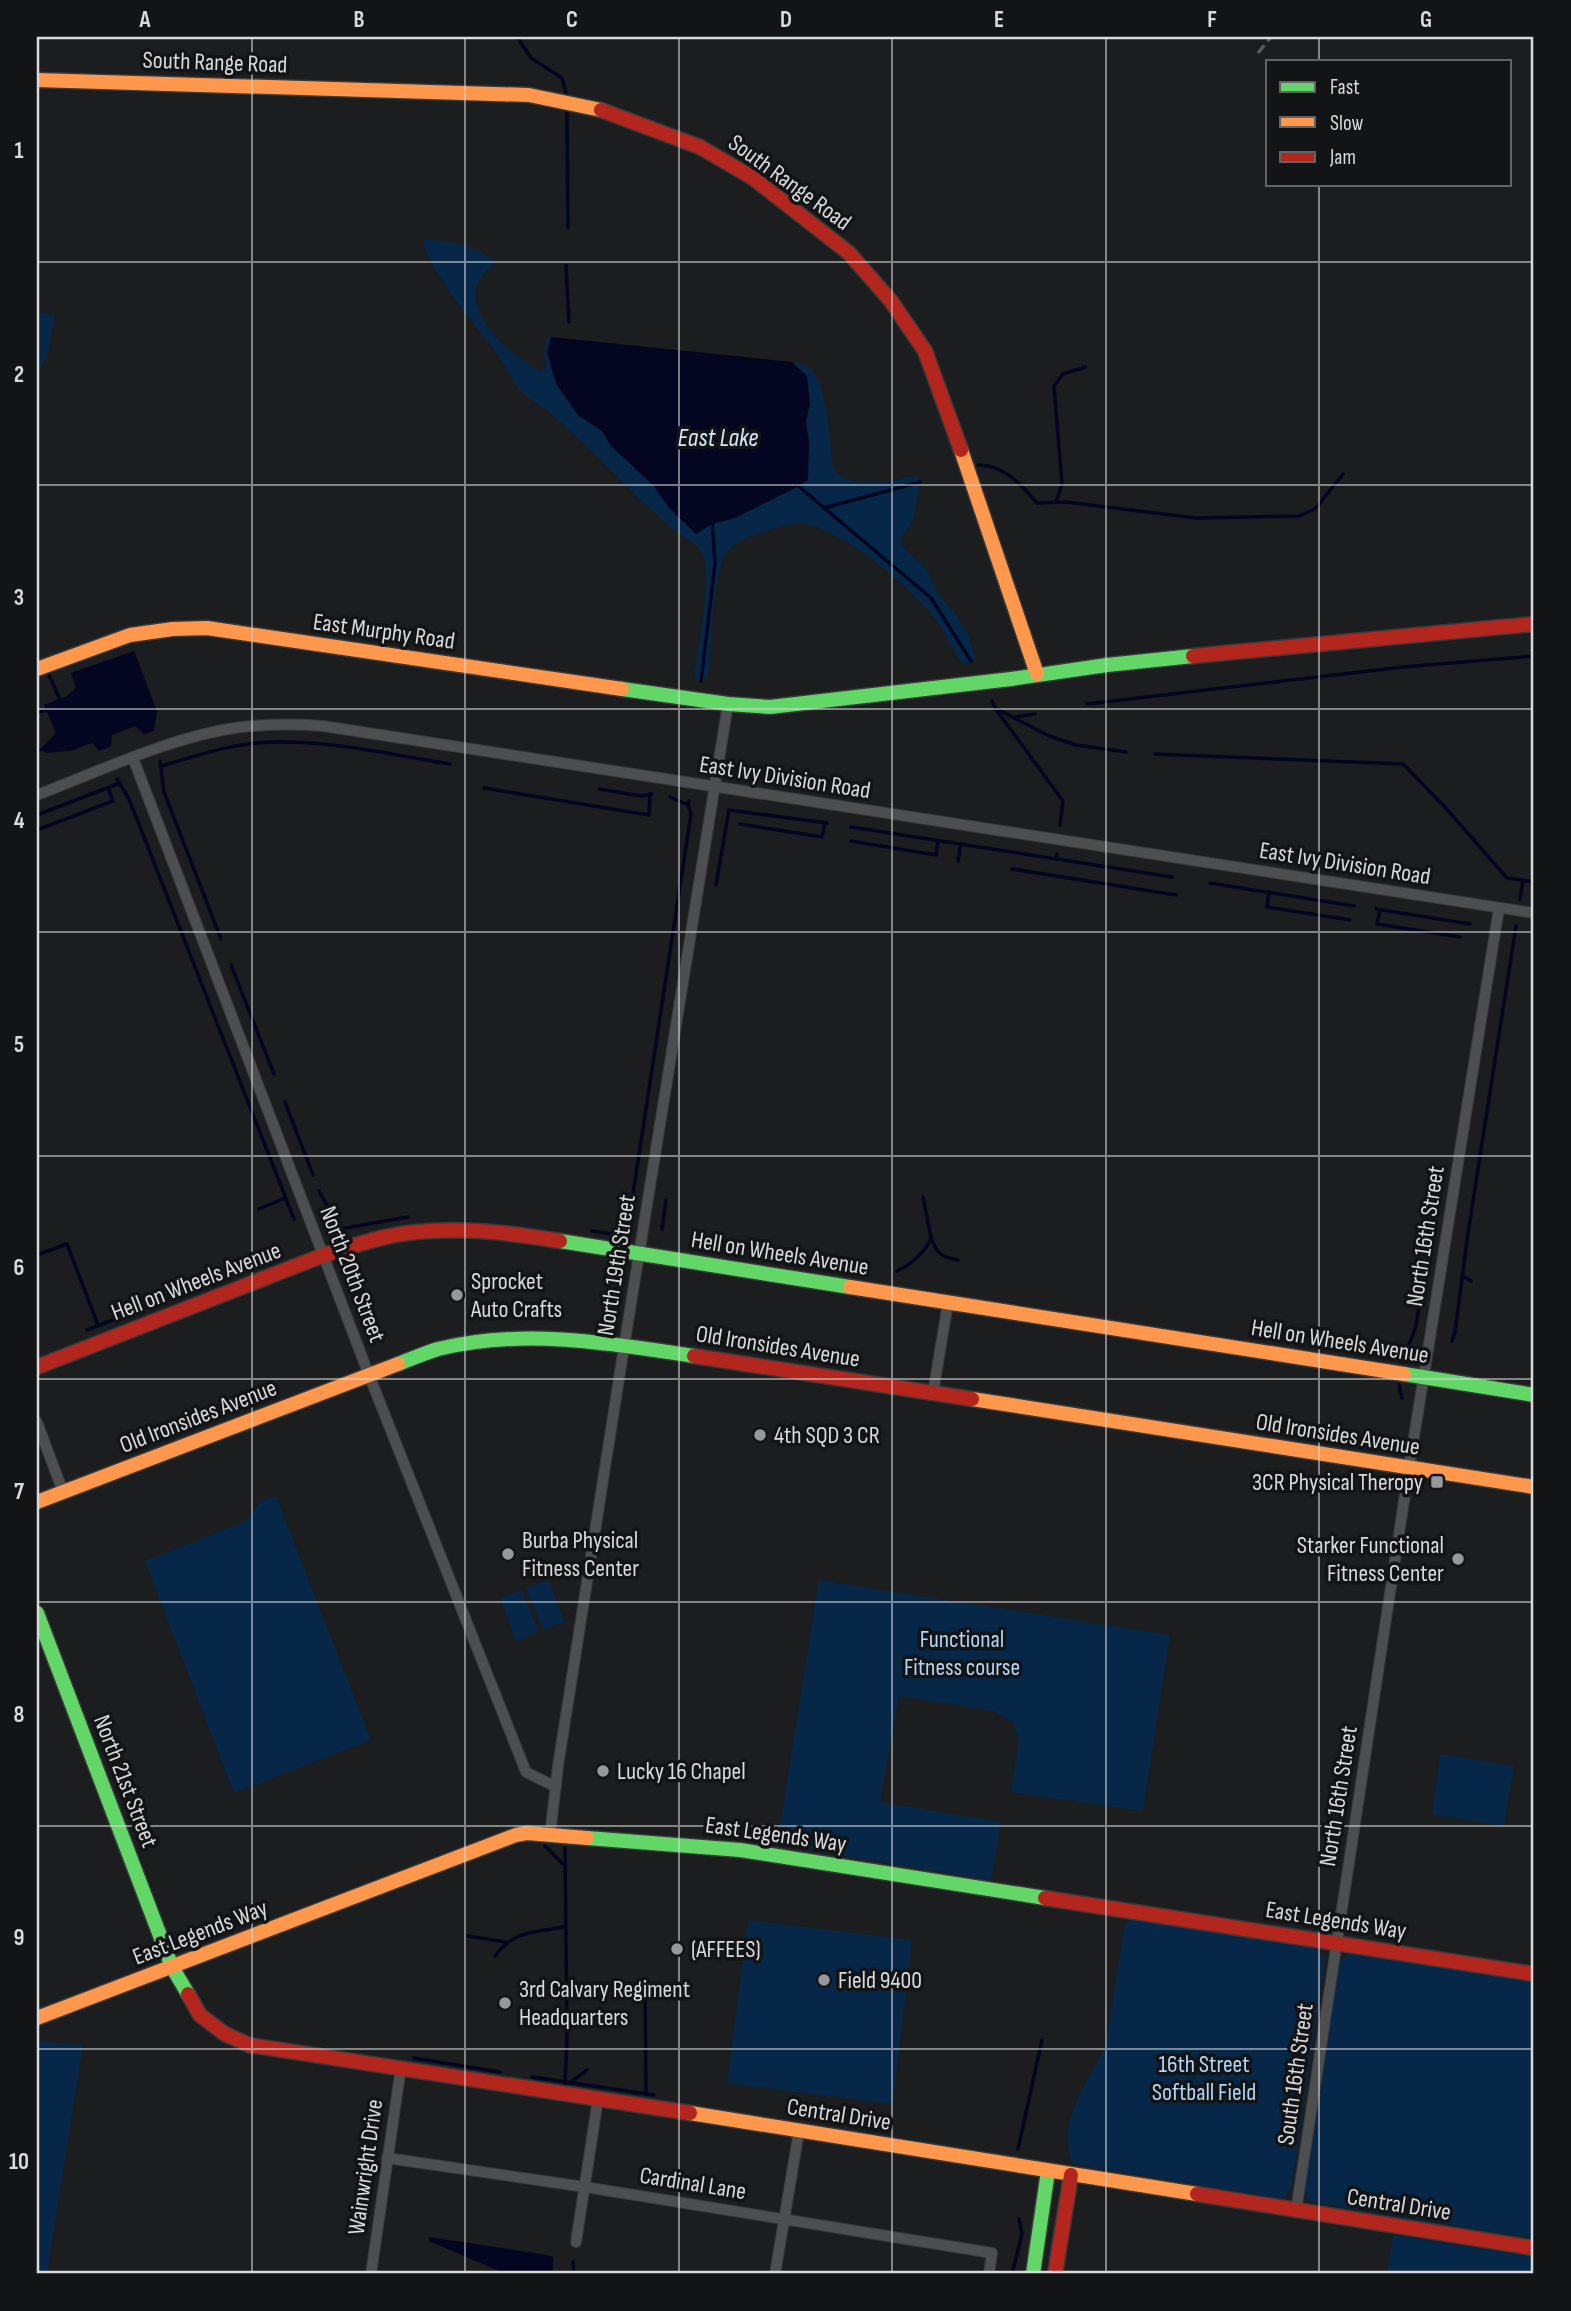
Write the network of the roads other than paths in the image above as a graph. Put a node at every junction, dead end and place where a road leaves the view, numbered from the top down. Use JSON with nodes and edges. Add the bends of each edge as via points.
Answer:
{"nodes":[{"id":1,"x":37,"y":80,"type":"edge"},
{"id":2,"x":1534,"y":624,"type":"edge"},
{"id":3,"x":37,"y":669,"type":"edge"},
{"id":4,"x":1037,"y":674,"type":"junction"},
{"id":5,"x":729,"y":704,"type":"junction"},
{"id":6,"x":133,"y":758,"type":"junction"},
{"id":7,"x":714,"y":787,"type":"junction"},
{"id":8,"x":37,"y":795,"type":"edge"},
{"id":9,"x":1499,"y":908,"type":"junction"},
{"id":10,"x":1534,"y":913,"type":"edge"},
{"id":11,"x":639,"y":1254,"type":"junction"},
{"id":12,"x":324,"y":1255,"type":"junction"},
{"id":13,"x":948,"y":1303,"type":"junction"},
{"id":14,"x":624,"y":1345,"type":"junction"},
{"id":15,"x":37,"y":1367,"type":"edge"},
{"id":16,"x":369,"y":1375,"type":"junction"},
{"id":17,"x":1423,"y":1377,"type":"junction"},
{"id":18,"x":933,"y":1393,"type":"junction"},
{"id":19,"x":1534,"y":1395,"type":"edge"},
{"id":20,"x":37,"y":1422,"type":"edge"},
{"id":21,"x":1409,"y":1468,"type":"junction"},
{"id":22,"x":1534,"y":1487,"type":"edge"},
{"id":23,"x":63,"y":1492,"type":"junction"},
{"id":24,"x":37,"y":1502,"type":"edge"},
{"id":25,"x":37,"y":1613,"type":"edge"},
{"id":26,"x":556,"y":1787,"type":"junction"},
{"id":27,"x":550,"y":1835,"type":"junction"},
{"id":28,"x":1335,"y":1944,"type":"junction"},
{"id":29,"x":172,"y":1967,"type":"junction"},
{"id":30,"x":1534,"y":1974,"type":"edge"},
{"id":31,"x":41,"y":2014,"type":"edge"},
{"id":32,"x":401,"y":2067,"type":"junction"},
{"id":33,"x":598,"y":2099,"type":"junction"},
{"id":34,"x":799,"y":2131,"type":"junction"},
{"id":35,"x":387,"y":2158,"type":"junction"},
{"id":36,"x":1048,"y":2171,"type":"junction"},
{"id":37,"x":1071,"y":2175,"type":"junction"},
{"id":38,"x":585,"y":2187,"type":"junction"},
{"id":39,"x":1296,"y":2211,"type":"junction"},
{"id":40,"x":783,"y":2219,"type":"junction"},
{"id":41,"x":576,"y":2242,"type":"dead end"},
{"id":42,"x":1534,"y":2248,"type":"edge"},
{"id":43,"x":371,"y":2274,"type":"edge"},
{"id":44,"x":775,"y":2274,"type":"edge"},
{"id":45,"x":989,"y":2274,"type":"edge"},
{"id":46,"x":1033,"y":2274,"type":"edge"},
{"id":47,"x":1055,"y":2274,"type":"edge"}],
"edges":[{"from":1,"to":4,"type":"street","name":"South Range Road","via":[[529,95],[606,111],[700,147],[753,178],[849,253],[891,301],[925,351]]},
{"from":2,"to":4,"type":"street","name":"East Murphy Road"},
{"from":3,"to":5,"type":"street","name":"East Murphy Road","via":[[130,635],[207,628]]},
{"from":4,"to":5,"type":"street","name":"East Murphy Road","via":[[770,706]]},
{"from":5,"to":7,"type":"street","name":"North 19th Street"},
{"from":6,"to":7,"type":"street","name":"East Ivy Division Road","via":[[210,733],[297,724]]},
{"from":6,"to":8,"type":"street","name":"East Ivy Division Road"},
{"from":6,"to":12,"type":"street","name":"North 20th Street"},
{"from":7,"to":9,"type":"street","name":"East Ivy Division Road"},
{"from":7,"to":11,"type":"street","name":"North 19th Street"},
{"from":9,"to":10,"type":"street","name":"East Ivy Division Road"},
{"from":9,"to":17,"type":"street","name":"North 16th Street"},
{"from":11,"to":12,"type":"street","name":"Hell on Wheels Avenue","via":[[507,1233],[441,1230],[388,1236]]},
{"from":11,"to":13,"type":"street","name":"Hell on Wheels Avenue"},
{"from":11,"to":14,"type":"street","name":"North 19th Street"},
{"from":12,"to":15,"type":"street","name":"Hell on Wheels Avenue"},
{"from":12,"to":16,"type":"street","name":"North 20th Street"},
{"from":13,"to":17,"type":"street","name":"Hell on Wheels Avenue"},
{"from":13,"to":18,"type":"street"},
{"from":14,"to":16,"type":"street","name":"Old Ironsides Avenue","via":[[545,1337],[486,1339],[435,1350]]},
{"from":14,"to":18,"type":"street","name":"Old Ironsides Avenue"},
{"from":14,"to":26,"type":"street","name":"North 19th Street"},
{"from":16,"to":23,"type":"street","name":"Old Ironsides Avenue"},
{"from":16,"to":26,"type":"street","name":"North 20th Street","via":[[526,1772]]},
{"from":17,"to":19,"type":"street","name":"Hell on Wheels Avenue"},
{"from":17,"to":21,"type":"street","name":"North 16th Street"},
{"from":18,"to":21,"type":"street","name":"Old Ironsides Avenue"},
{"from":20,"to":23,"type":"street"},
{"from":21,"to":22,"type":"street","name":"Old Ironsides Avenue"},
{"from":21,"to":28,"type":"street","name":"North 16th Street"},
{"from":23,"to":24,"type":"street","name":"Old Ironsides Avenue"},
{"from":25,"to":29,"type":"street","name":"North 21st Street"},
{"from":26,"to":27,"type":"street","name":"North 19th Street"},
{"from":27,"to":28,"type":"street","name":"East Legends Way","via":[[740,1850]]},
{"from":27,"to":29,"type":"street","name":"East Legends Way","via":[[516,1835]]},
{"from":28,"to":30,"type":"street","name":"East Legends Way"},
{"from":28,"to":39,"type":"street","name":"South 16th Street"},
{"from":29,"to":31,"type":"street","name":"East Legends Way"},
{"from":29,"to":32,"type":"street","name":"Central Drive","via":[[200,2015],[249,2045]]},
{"from":32,"to":33,"type":"street","name":"Central Drive"},
{"from":32,"to":35,"type":"street","name":"Wainwright Drive"},
{"from":33,"to":34,"type":"street","name":"Central Drive"},
{"from":33,"to":38,"type":"street"},
{"from":34,"to":36,"type":"street","name":"Central Drive"},
{"from":34,"to":40,"type":"street"},
{"from":35,"to":38,"type":"street","name":"Cardinal Lane"},
{"from":35,"to":43,"type":"street","name":"Wainwright Drive"},
{"from":36,"to":37,"type":"street","name":"Central Drive"},
{"from":36,"to":46,"type":"street"},
{"from":37,"to":39,"type":"street","name":"Central Drive"},
{"from":37,"to":47,"type":"street"},
{"from":38,"to":40,"type":"street","name":"Cardinal Lane"},
{"from":38,"to":41,"type":"street"},
{"from":39,"to":42,"type":"street","name":"Central Drive"},
{"from":40,"to":44,"type":"street"},
{"from":40,"to":45,"type":"street","name":"Cardinal Lane","via":[[992,2253]]}]}
